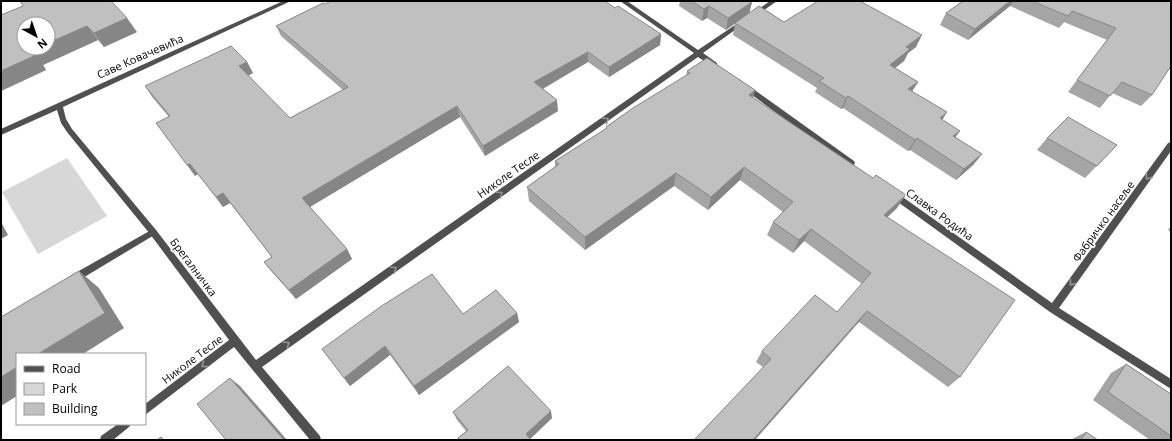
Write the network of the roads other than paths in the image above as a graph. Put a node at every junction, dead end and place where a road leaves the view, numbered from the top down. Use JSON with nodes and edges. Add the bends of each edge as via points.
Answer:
{"nodes":[{"id":1,"x":288,"y":1,"type":"edge"},
{"id":2,"x":623,"y":1,"type":"edge"},
{"id":3,"x":774,"y":1,"type":"edge"},
{"id":4,"x":699,"y":54,"type":"junction"},
{"id":5,"x":719,"y":68,"type":"edge"},
{"id":6,"x":738,"y":82,"type":"edge"},
{"id":7,"x":59,"y":105,"type":"junction"},
{"id":8,"x":1,"y":132,"type":"edge"},
{"id":9,"x":1171,"y":146,"type":"edge"},
{"id":10,"x":860,"y":170,"type":"edge"},
{"id":11,"x":886,"y":188,"type":"edge"},
{"id":12,"x":153,"y":232,"type":"junction"},
{"id":13,"x":63,"y":284,"type":"edge"},
{"id":14,"x":1053,"y":309,"type":"junction"},
{"id":15,"x":235,"y":341,"type":"junction"},
{"id":16,"x":255,"y":366,"type":"junction"},
{"id":17,"x":1171,"y":384,"type":"edge"},
{"id":18,"x":146,"y":409,"type":"edge"},
{"id":19,"x":125,"y":425,"type":"edge"},
{"id":20,"x":106,"y":440,"type":"edge"},
{"id":21,"x":316,"y":440,"type":"edge"}],
"edges":[{"from":1,"to":7,"type":"street","name":"Саве Ковачевића"},
{"from":2,"to":4,"type":"street"},
{"from":3,"to":4,"type":"street","name":"Николе Тесле"},
{"from":4,"to":5,"type":"street"},
{"from":16,"to":4,"type":"street","name":"Николе Тесле","one_way":true},
{"from":6,"to":10,"type":"street"},
{"from":7,"to":8,"type":"street","name":"Саве Ковачевића"},
{"from":7,"to":12,"type":"street","name":"Брегалничка","via":[[69,131]]},
{"from":9,"to":14,"type":"street","name":"Фабричко насеље","one_way":true},
{"from":11,"to":14,"type":"street","name":"Славка Родића"},
{"from":12,"to":13,"type":"street"},
{"from":12,"to":15,"type":"street","name":"Брегалничка"},
{"from":14,"to":17,"type":"street","name":"Славка Родића"},
{"from":15,"to":16,"type":"street","name":"Брегалничка"},
{"from":15,"to":18,"type":"street","name":"Николе Тесле","one_way":true},
{"from":16,"to":21,"type":"street","name":"Брегалничка"},
{"from":19,"to":20,"type":"street"}]}
